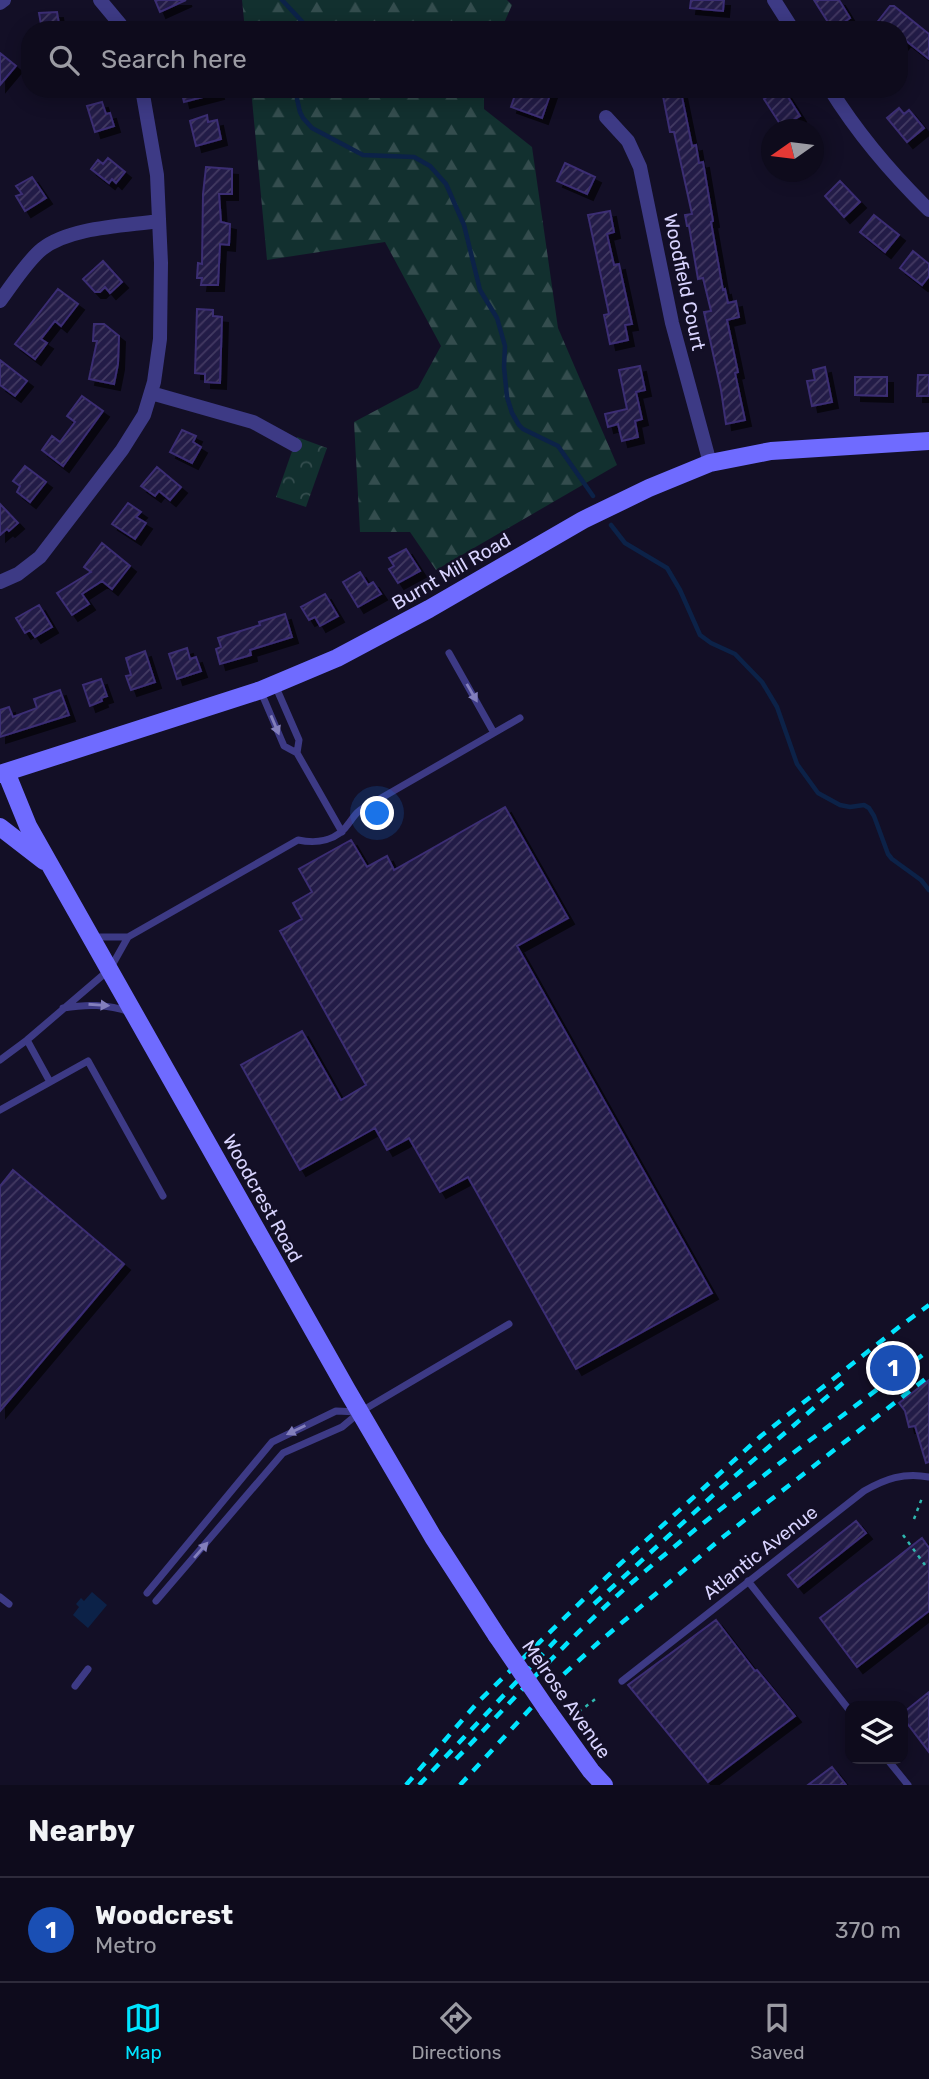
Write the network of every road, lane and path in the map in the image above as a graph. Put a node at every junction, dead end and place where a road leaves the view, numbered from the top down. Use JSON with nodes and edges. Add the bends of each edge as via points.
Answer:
{"nodes":[{"id":1,"x":100,"y":0,"type":"edge"},
{"id":2,"x":774,"y":0,"type":"edge"},
{"id":3,"x":118,"y":21,"type":"edge"},
{"id":4,"x":787,"y":21,"type":"edge"},
{"id":5,"x":144,"y":98,"type":"edge"},
{"id":6,"x":836,"y":98,"type":"edge"},
{"id":7,"x":606,"y":117,"type":"dead end"},
{"id":8,"x":929,"y":209,"type":"edge"},
{"id":9,"x":159,"y":221,"type":"junction"},
{"id":10,"x":0,"y":301,"type":"edge"},
{"id":11,"x":151,"y":393,"type":"junction"},
{"id":12,"x":929,"y":440,"type":"edge"},
{"id":13,"x":295,"y":445,"type":"dead end"},
{"id":14,"x":710,"y":463,"type":"junction"},
{"id":15,"x":0,"y":582,"type":"edge"},
{"id":16,"x":449,"y":653,"type":"dead end"},
{"id":17,"x":268,"y":688,"type":"junction"},
{"id":18,"x":520,"y":718,"type":"dead end"},
{"id":19,"x":494,"y":733,"type":"junction"},
{"id":20,"x":297,"y":753,"type":"junction"},
{"id":21,"x":3,"y":773,"type":"edge"},
{"id":22,"x":376,"y":801,"type":"dead end"},
{"id":23,"x":365,"y":807,"type":"dead end"},
{"id":24,"x":0,"y":827,"type":"edge"},
{"id":25,"x":342,"y":832,"type":"junction"},
{"id":26,"x":53,"y":869,"type":"junction"},
{"id":27,"x":92,"y":937,"type":"junction"},
{"id":28,"x":128,"y":937,"type":"junction"},
{"id":29,"x":110,"y":969,"type":"junction"},
{"id":30,"x":62,"y":1008,"type":"junction"},
{"id":31,"x":135,"y":1013,"type":"junction"},
{"id":32,"x":27,"y":1040,"type":"junction"},
{"id":33,"x":0,"y":1060,"type":"edge"},
{"id":34,"x":50,"y":1082,"type":"junction"},
{"id":35,"x":0,"y":1110,"type":"edge"},
{"id":36,"x":163,"y":1196,"type":"dead end"},
{"id":37,"x":509,"y":1324,"type":"dead end"},
{"id":38,"x":360,"y":1412,"type":"junction"},
{"id":39,"x":929,"y":1477,"type":"edge"},
{"id":40,"x":922,"y":1498,"type":"dead end"},
{"id":41,"x":914,"y":1519,"type":"dead end"},
{"id":42,"x":903,"y":1535,"type":"dead end"},
{"id":43,"x":925,"y":1566,"type":"dead end"},
{"id":44,"x":748,"y":1581,"type":"junction"},
{"id":45,"x":147,"y":1593,"type":"dead end"},
{"id":46,"x":0,"y":1597,"type":"edge"},
{"id":47,"x":156,"y":1601,"type":"dead end"},
{"id":48,"x":9,"y":1604,"type":"dead end"},
{"id":49,"x":498,"y":1636,"type":"joint"},
{"id":50,"x":88,"y":1669,"type":"dead end"},
{"id":51,"x":622,"y":1681,"type":"dead end"},
{"id":52,"x":75,"y":1686,"type":"dead end"},
{"id":53,"x":598,"y":1697,"type":"dead end"},
{"id":54,"x":845,"y":1706,"type":"edge"},
{"id":55,"x":569,"y":1719,"type":"dead end"},
{"id":56,"x":891,"y":1764,"type":"edge"},
{"id":57,"x":604,"y":1785,"type":"edge"},
{"id":58,"x":908,"y":1785,"type":"edge"}],
"edges":[{"from":1,"to":3,"type":"street"},
{"from":2,"to":4,"type":"street"},
{"from":5,"to":9,"type":"street","via":[[157,175]]},
{"from":6,"to":8,"type":"street","via":[[853,126]]},
{"from":7,"to":14,"type":"street","name":"Woodfield Court","via":[[628,141],[640,167],[672,323]]},
{"from":9,"to":10,"type":"street","via":[[59,240],[41,250]]},
{"from":9,"to":11,"type":"street","via":[[160,339]]},
{"from":11,"to":13,"type":"street","via":[[253,422]]},
{"from":11,"to":15,"type":"street","via":[[144,415],[122,450],[40,557]]},
{"from":12,"to":14,"type":"street","name":"Burnt Mill Road","via":[[771,451]]},
{"from":14,"to":17,"type":"street","name":"Burnt Mill Road","via":[[583,520],[337,658]]},
{"from":16,"to":19,"type":"lane","one_way":true},
{"from":17,"to":20,"type":"lane","via":[[299,740]]},
{"from":17,"to":20,"type":"lane","one_way":true,"via":[[285,746]]},
{"from":17,"to":21,"type":"street","name":"Burnt Mill Road"},
{"from":18,"to":19,"type":"lane"},
{"from":19,"to":22,"type":"lane"},
{"from":20,"to":25,"type":"lane"},
{"from":21,"to":26,"type":"street","name":"Woodcrest Road"},
{"from":23,"to":25,"type":"lane","via":[[355,812]]},
{"from":24,"to":26,"type":"street"},
{"from":25,"to":28,"type":"lane","via":[[326,841],[298,841]]},
{"from":26,"to":27,"type":"street","name":"Woodcrest Road"},
{"from":27,"to":28,"type":"lane"},
{"from":27,"to":29,"type":"street","name":"Woodcrest Road"},
{"from":28,"to":29,"type":"lane"},
{"from":29,"to":30,"type":"lane"},
{"from":29,"to":31,"type":"street","name":"Woodcrest Road"},
{"from":30,"to":31,"type":"lane","one_way":true,"via":[[87,1004]]},
{"from":30,"to":32,"type":"lane"},
{"from":31,"to":38,"type":"street","name":"Woodcrest Road"},
{"from":32,"to":33,"type":"lane"},
{"from":32,"to":34,"type":"lane"},
{"from":34,"to":35,"type":"lane"},
{"from":34,"to":36,"type":"lane","via":[[88,1061]]},
{"from":37,"to":38,"type":"lane"},
{"from":38,"to":45,"type":"lane","one_way":true,"via":[[336,1411],[272,1442]]},
{"from":47,"to":38,"type":"lane","one_way":true,"via":[[283,1453],[342,1427]]},
{"from":38,"to":49,"type":"street","name":"Woodcrest Road"},
{"from":39,"to":44,"type":"lane","name":"Atlantic Avenue","via":[[893,1476],[864,1491]]},
{"from":40,"to":41,"type":"path"},
{"from":42,"to":43,"type":"path"},
{"from":44,"to":51,"type":"lane","name":"Atlantic Avenue"},
{"from":44,"to":54,"type":"lane"},
{"from":46,"to":48,"type":"lane"},
{"from":49,"to":57,"type":"street","name":"Melrose Avenue","bridge":true},
{"from":50,"to":52,"type":"lane"},
{"from":53,"to":55,"type":"path"},
{"from":56,"to":58,"type":"lane"}]}
